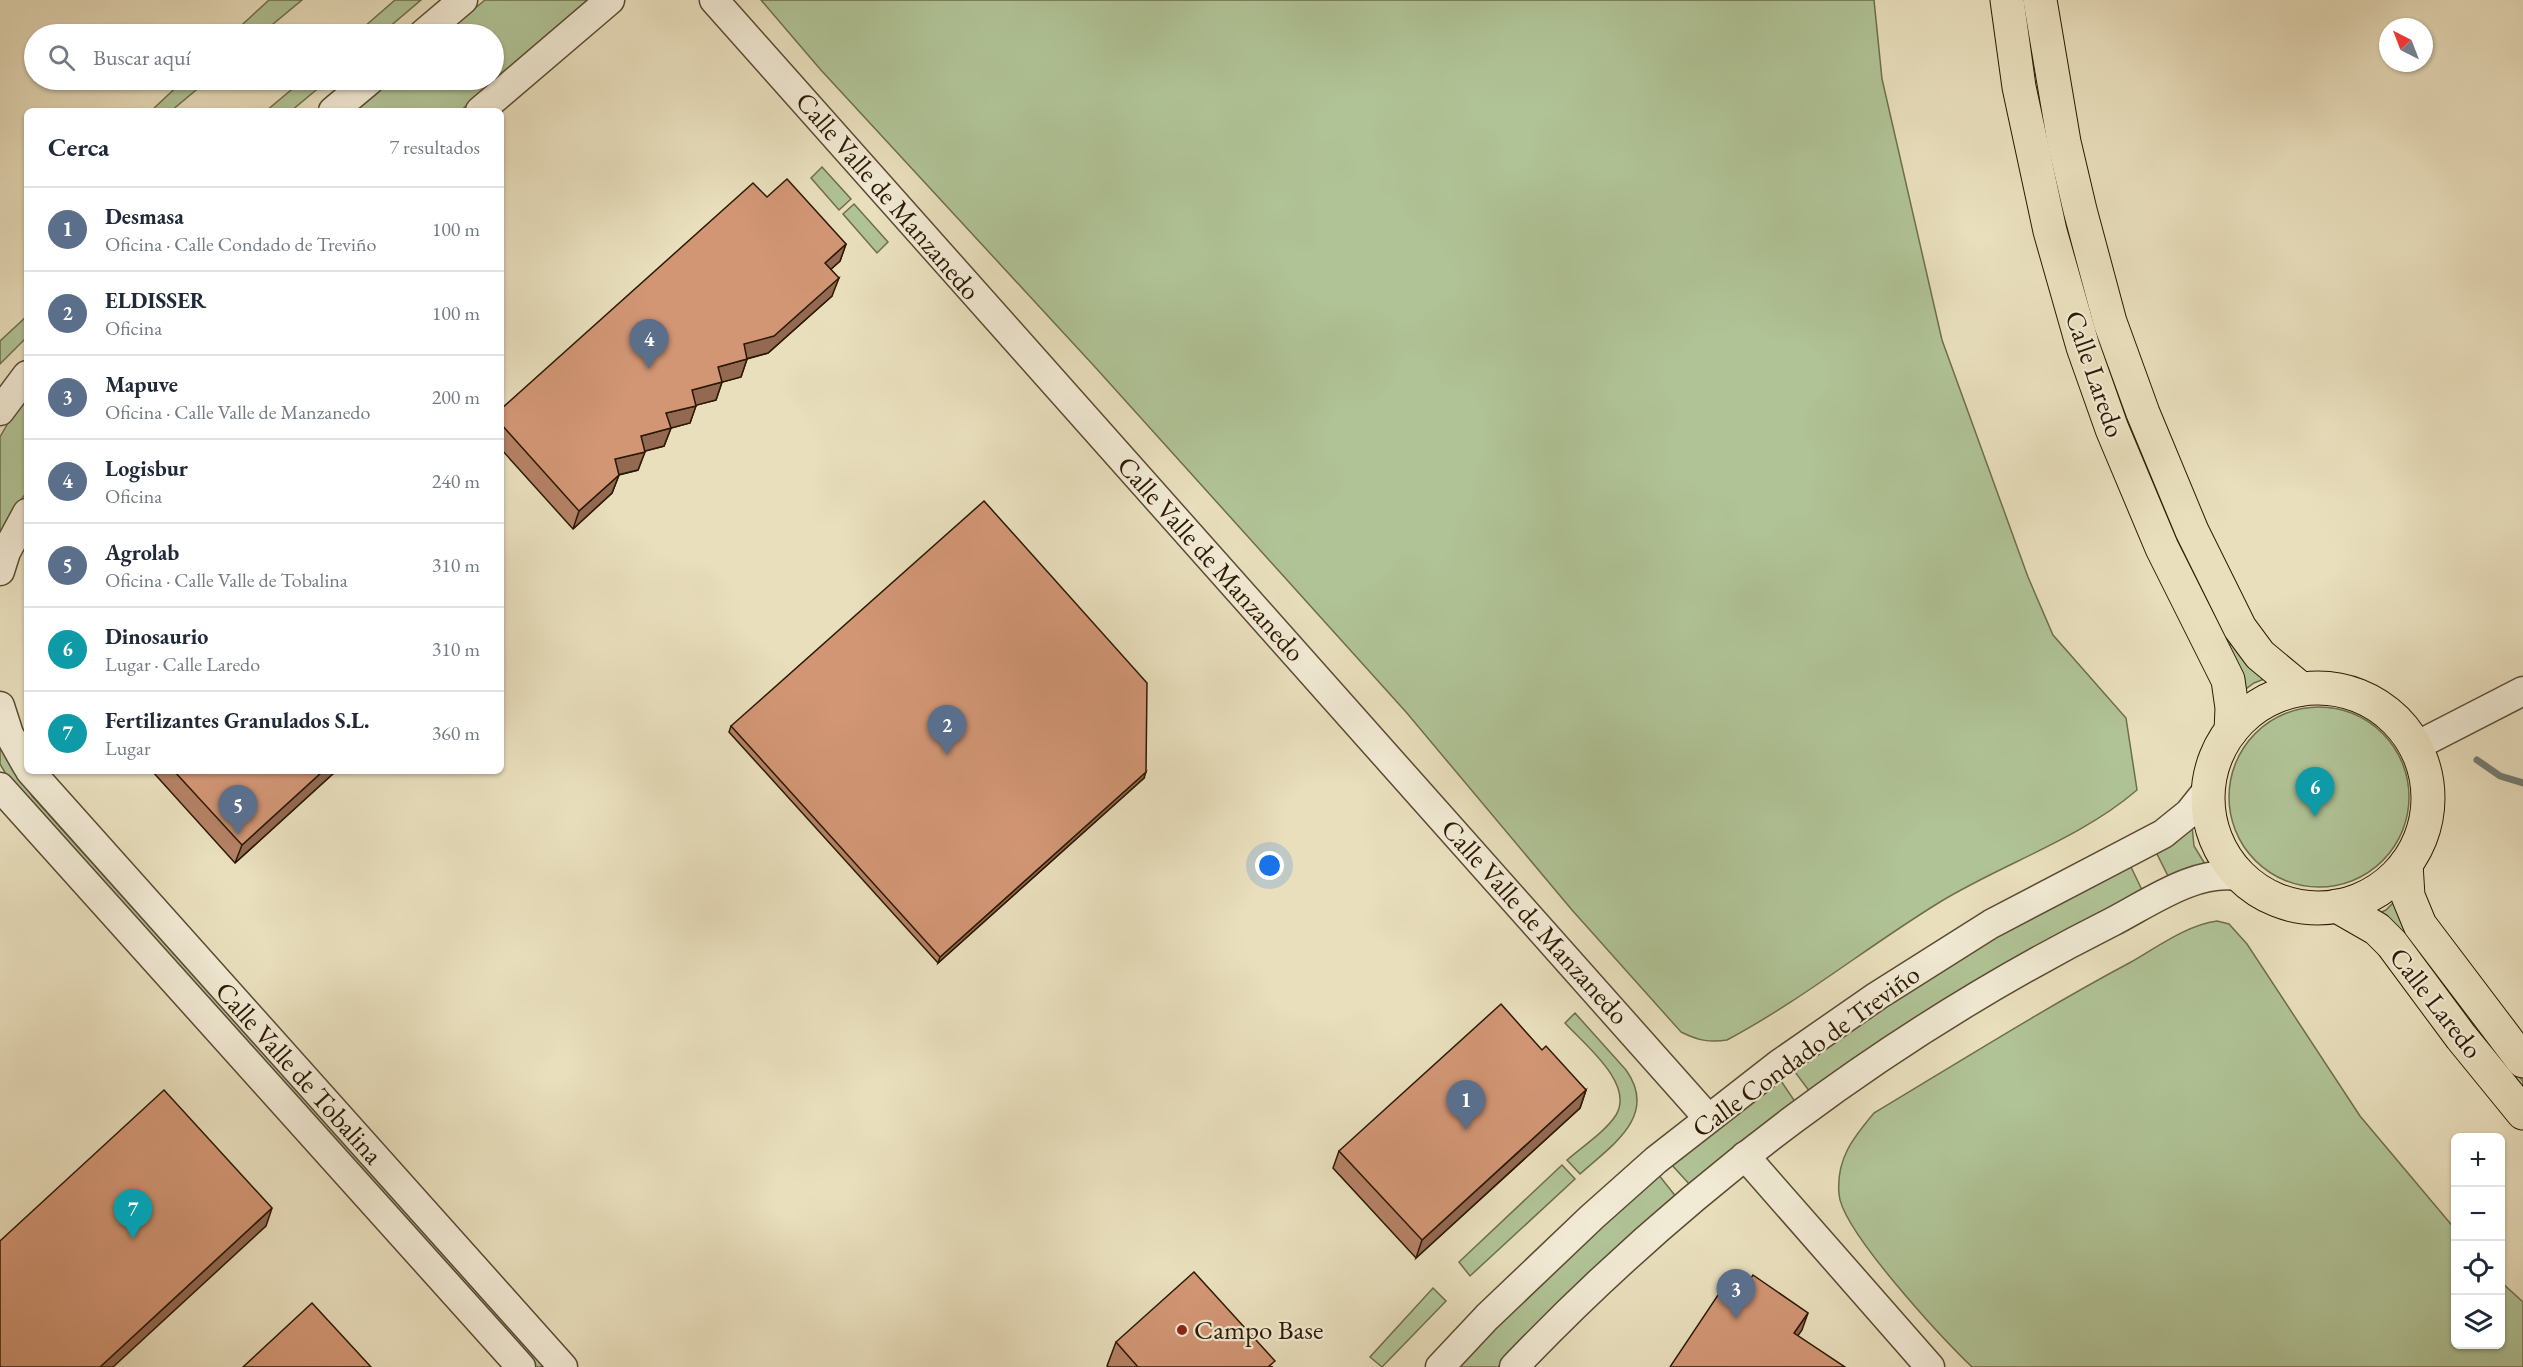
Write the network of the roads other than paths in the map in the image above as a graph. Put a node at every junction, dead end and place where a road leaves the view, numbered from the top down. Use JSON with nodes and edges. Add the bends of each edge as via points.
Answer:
{"nodes":[{"id":1,"x":463,"y":0,"type":"edge"},
{"id":2,"x":610,"y":0,"type":"edge"},
{"id":3,"x":714,"y":0,"type":"edge"},
{"id":4,"x":2007,"y":0,"type":"edge"},
{"id":5,"x":2040,"y":0,"type":"edge"},
{"id":6,"x":435,"y":24,"type":"edge"},
{"id":7,"x":358,"y":90,"type":"edge"},
{"id":8,"x":337,"y":108,"type":"edge"},
{"id":9,"x":484,"y":108,"type":"edge"},
{"id":10,"x":24,"y":379,"type":"edge"},
{"id":11,"x":0,"y":411,"type":"edge"},
{"id":12,"x":24,"y":519,"type":"edge"},
{"id":13,"x":0,"y":571,"type":"edge"},
{"id":14,"x":2301,"y":689,"type":"junction"},
{"id":15,"x":2523,"y":691,"type":"edge"},
{"id":16,"x":0,"y":706,"type":"edge"},
{"id":17,"x":2230,"y":732,"type":"junction"},
{"id":18,"x":2416,"y":746,"type":"junction"},
{"id":19,"x":24,"y":760,"type":"edge"},
{"id":20,"x":33,"y":774,"type":"edge"},
{"id":21,"x":2209,"y":788,"type":"junction"},
{"id":22,"x":3,"y":791,"type":"edge"},
{"id":23,"x":2406,"y":864,"type":"junction"},
{"id":24,"x":2242,"y":877,"type":"junction"},
{"id":25,"x":2337,"y":906,"type":"junction"},
{"id":26,"x":2523,"y":1061,"type":"edge"},
{"id":27,"x":2523,"y":1113,"type":"edge"},
{"id":28,"x":1708,"y":1118,"type":"junction"},
{"id":29,"x":1745,"y":1156,"type":"junction"},
{"id":30,"x":521,"y":1367,"type":"edge"},
{"id":31,"x":563,"y":1367,"type":"edge"},
{"id":32,"x":1440,"y":1367,"type":"edge"},
{"id":33,"x":1514,"y":1367,"type":"edge"},
{"id":34,"x":1930,"y":1367,"type":"edge"}],
"edges":[{"from":1,"to":6,"type":"street"},
{"from":2,"to":9,"type":"street"},
{"from":3,"to":28,"type":"street","name":"Calle Valle de Manzanedo"},
{"from":4,"to":17,"type":"main road","name":"Calle Laredo","via":[[2019,87],[2050,231],[2083,347],[2112,429],[2162,548],[2228,680]]},
{"from":5,"to":14,"type":"main road","name":"Calle Laredo","via":[[2080,210],[2110,322],[2143,413],[2192,531],[2240,628],[2260,655]]},
{"from":7,"to":8,"type":"street"},
{"from":10,"to":11,"type":"street"},
{"from":12,"to":13,"type":"street"},
{"from":14,"to":17,"type":"main road","via":[[2262,704]]},
{"from":14,"to":18,"type":"main road","via":[[2346,691],[2367,699],[2387,711]]},
{"from":15,"to":18,"type":"street"},
{"from":16,"to":19,"type":"street","name":"Calle Valle de Tobalina","via":[[9,734]]},
{"from":17,"to":21,"type":"main road","via":[[2216,758]]},
{"from":18,"to":23,"type":"main road","via":[[2425,769],[2428,794],[2424,827]]},
{"from":20,"to":31,"type":"street","name":"Calle Valle de Tobalina"},
{"from":21,"to":24,"type":"main road","via":[[2215,836]]},
{"from":21,"to":28,"type":"street","name":"Calle Condado de Treviño","via":[[2189,813],[2163,834],[1954,946],[1814,1039]]},
{"from":22,"to":30,"type":"street","name":"Calle Valle de Tobalina"},
{"from":23,"to":25,"type":"main road","via":[[2375,892]]},
{"from":23,"to":26,"type":"main road","name":"Calle Laredo","via":[[2408,896],[2420,926]]},
{"from":24,"to":25,"type":"main road","via":[[2262,893],[2286,903],[2312,908]]},
{"from":24,"to":29,"type":"street","name":"Calle Condado de Treviño","via":[[2221,876],[2190,883],[2022,969],[1898,1045]]},
{"from":25,"to":27,"type":"main road","name":"Calle Laredo","via":[[2377,929],[2392,944]]},
{"from":28,"to":32,"type":"street","name":"Calle Condado de Treviño","via":[[1559,1246]]},
{"from":29,"to":33,"type":"street","name":"Calle Condado de Treviño","via":[[1595,1285]]},
{"from":29,"to":34,"type":"street"}]}
